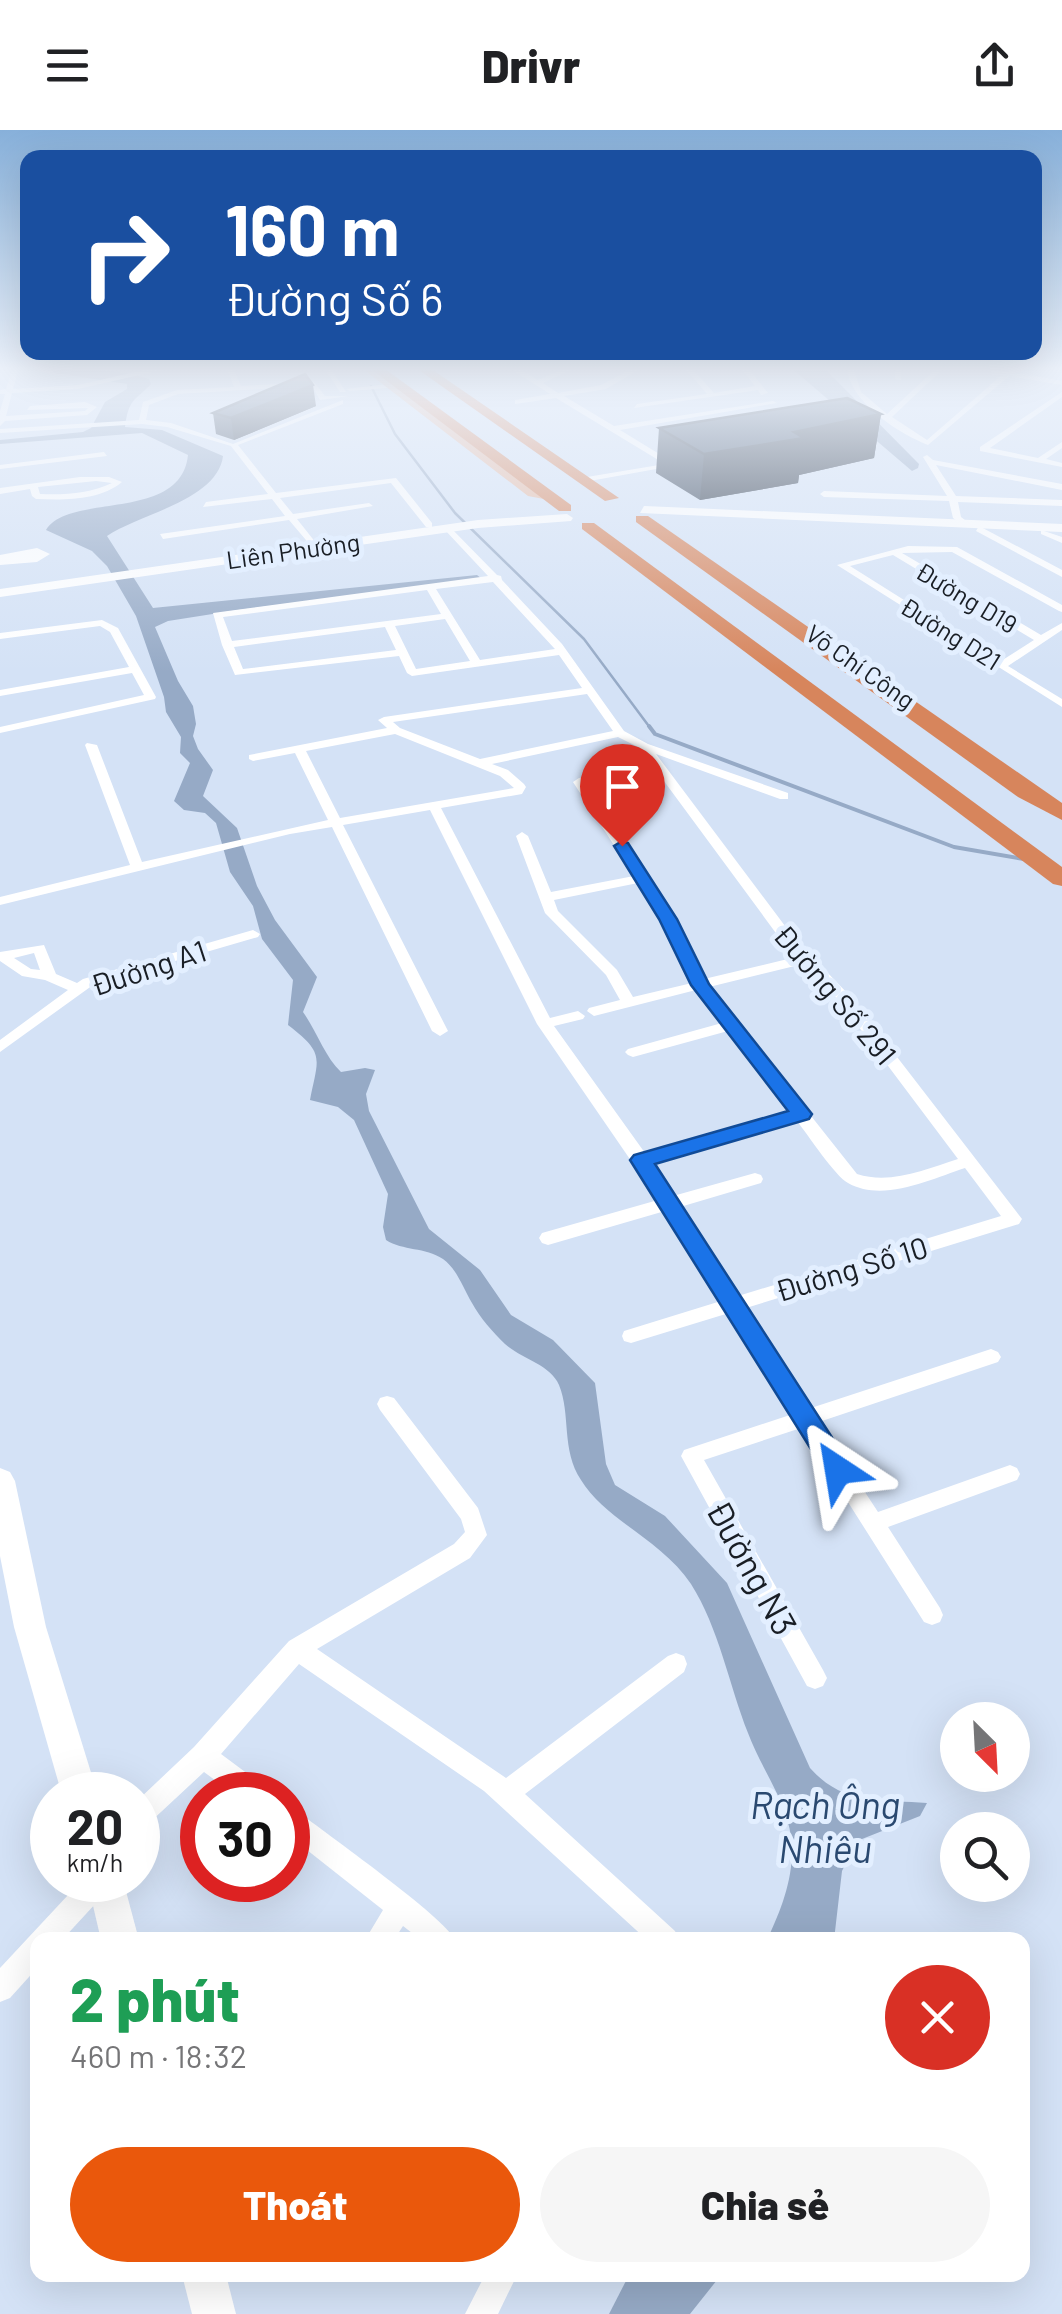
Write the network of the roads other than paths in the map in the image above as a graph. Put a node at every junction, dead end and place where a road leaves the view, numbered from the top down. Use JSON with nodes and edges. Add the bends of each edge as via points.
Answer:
{"nodes":[{"id":1,"x":252,"y":468,"type":"edge"},
{"id":2,"x":523,"y":468,"type":"edge"},
{"id":3,"x":569,"y":468,"type":"edge"},
{"id":4,"x":666,"y":468,"type":"edge"},
{"id":5,"x":935,"y":468,"type":"edge"},
{"id":6,"x":964,"y":468,"type":"edge"},
{"id":7,"x":1018,"y":478,"type":"junction"},
{"id":8,"x":34,"y":486,"type":"junction"},
{"id":9,"x":1062,"y":487,"type":"edge"},
{"id":10,"x":600,"y":490,"type":"junction"},
{"id":11,"x":0,"y":491,"type":"edge"},
{"id":12,"x":824,"y":494,"type":"dead end"},
{"id":13,"x":274,"y":496,"type":"junction"},
{"id":14,"x":1014,"y":501,"type":"junction"},
{"id":15,"x":954,"y":502,"type":"junction"},
{"id":16,"x":1062,"y":503,"type":"edge"},
{"id":17,"x":206,"y":505,"type":"dead end"},
{"id":18,"x":369,"y":506,"type":"dead end"},
{"id":19,"x":291,"y":518,"type":"junction"},
{"id":20,"x":604,"y":518,"type":"junction"},
{"id":21,"x":475,"y":522,"type":"junction"},
{"id":22,"x":440,"y":526,"type":"junction"},
{"id":23,"x":969,"y":526,"type":"junction"},
{"id":24,"x":1062,"y":530,"type":"edge"},
{"id":25,"x":1044,"y":532,"type":"junction"},
{"id":26,"x":163,"y":536,"type":"dead end"},
{"id":27,"x":1062,"y":540,"type":"edge"},
{"id":28,"x":311,"y":542,"type":"junction"},
{"id":29,"x":894,"y":552,"type":"junction"},
{"id":30,"x":136,"y":570,"type":"junction"},
{"id":31,"x":1062,"y":574,"type":"edge"},
{"id":32,"x":498,"y":578,"type":"junction"},
{"id":33,"x":432,"y":589,"type":"junction"},
{"id":34,"x":0,"y":590,"type":"edge"},
{"id":35,"x":1062,"y":609,"type":"edge"},
{"id":36,"x":448,"y":616,"type":"junction"},
{"id":37,"x":388,"y":625,"type":"junction"},
{"id":38,"x":1062,"y":626,"type":"edge"},
{"id":39,"x":0,"y":636,"type":"edge"},
{"id":40,"x":1042,"y":640,"type":"junction"},
{"id":41,"x":227,"y":644,"type":"junction"},
{"id":42,"x":562,"y":651,"type":"junction"},
{"id":43,"x":401,"y":653,"type":"junction"},
{"id":44,"x":478,"y":665,"type":"junction"},
{"id":45,"x":1002,"y":665,"type":"junction"},
{"id":46,"x":135,"y":669,"type":"junction"},
{"id":47,"x":590,"y":690,"type":"junction"},
{"id":48,"x":0,"y":694,"type":"edge"},
{"id":49,"x":1062,"y":704,"type":"edge"},
{"id":50,"x":0,"y":730,"type":"edge"},
{"id":51,"x":396,"y":730,"type":"junction"},
{"id":52,"x":939,"y":730,"type":"junction"},
{"id":53,"x":620,"y":733,"type":"junction"},
{"id":54,"x":92,"y":745,"type":"dead end"},
{"id":55,"x":884,"y":745,"type":"junction"},
{"id":56,"x":644,"y":746,"type":"junction"},
{"id":57,"x":298,"y":749,"type":"junction"},
{"id":58,"x":253,"y":757,"type":"dead end"},
{"id":59,"x":479,"y":764,"type":"junction"},
{"id":60,"x":658,"y":769,"type":"junction"},
{"id":61,"x":920,"y":775,"type":"junction"},
{"id":62,"x":784,"y":796,"type":"dead end"},
{"id":63,"x":434,"y":806,"type":"junction"},
{"id":64,"x":1061,"y":811,"type":"edge"},
{"id":65,"x":335,"y":822,"type":"junction"},
{"id":66,"x":522,"y":836,"type":"dead end"},
{"id":67,"x":138,"y":868,"type":"junction"},
{"id":68,"x":644,"y":878,"type":"junction"},
{"id":69,"x":1062,"y":879,"type":"edge"},
{"id":70,"x":546,"y":897,"type":"junction"},
{"id":71,"x":0,"y":900,"type":"edge"},
{"id":72,"x":253,"y":934,"type":"dead end"},
{"id":73,"x":805,"y":959,"type":"junction"},
{"id":74,"x":49,"y":976,"type":"dead end"},
{"id":75,"x":700,"y":985,"type":"junction"},
{"id":76,"x":79,"y":988,"type":"junction"},
{"id":77,"x":628,"y":1002,"type":"junction"},
{"id":78,"x":546,"y":1024,"type":"junction"},
{"id":79,"x":731,"y":1025,"type":"junction"},
{"id":80,"x":440,"y":1031,"type":"dead end"},
{"id":81,"x":0,"y":1048,"type":"edge"},
{"id":82,"x":633,"y":1052,"type":"dead end"},
{"id":83,"x":802,"y":1114,"type":"junction"},
{"id":84,"x":641,"y":1160,"type":"junction"},
{"id":85,"x":966,"y":1162,"type":"junction"},
{"id":86,"x":755,"y":1179,"type":"dead end"},
{"id":87,"x":668,"y":1204,"type":"junction"},
{"id":88,"x":1014,"y":1219,"type":"joint"},
{"id":89,"x":548,"y":1238,"type":"dead end"},
{"id":90,"x":732,"y":1304,"type":"junction"},
{"id":91,"x":631,"y":1336,"type":"dead end"},
{"id":92,"x":991,"y":1357,"type":"dead end"},
{"id":93,"x":388,"y":1404,"type":"dead end"},
{"id":94,"x":804,"y":1417,"type":"junction"},
{"id":95,"x":1010,"y":1474,"type":"dead end"},
{"id":96,"x":0,"y":1482,"type":"edge"},
{"id":97,"x":872,"y":1522,"type":"junction"},
{"id":98,"x":932,"y":1615,"type":"dead end"},
{"id":99,"x":297,"y":1650,"type":"junction"},
{"id":100,"x":676,"y":1664,"type":"dead end"},
{"id":101,"x":815,"y":1678,"type":"dead end"},
{"id":102,"x":203,"y":1756,"type":"junction"},
{"id":103,"x":73,"y":1772,"type":"edge"},
{"id":104,"x":224,"y":1772,"type":"edge"},
{"id":105,"x":506,"y":1794,"type":"junction"},
{"id":106,"x":160,"y":1796,"type":"edge"},
{"id":107,"x":310,"y":1837,"type":"edge"},
{"id":108,"x":81,"y":1902,"type":"edge"},
{"id":109,"x":109,"y":1902,"type":"edge"},
{"id":110,"x":402,"y":1907,"type":"junction"},
{"id":111,"x":52,"y":1932,"type":"edge"},
{"id":112,"x":118,"y":1932,"type":"edge"},
{"id":113,"x":384,"y":1932,"type":"edge"},
{"id":114,"x":432,"y":1932,"type":"edge"},
{"id":115,"x":657,"y":1932,"type":"edge"},
{"id":116,"x":30,"y":1956,"type":"edge"},
{"id":117,"x":0,"y":1988,"type":"edge"},
{"id":118,"x":206,"y":2282,"type":"edge"},
{"id":119,"x":498,"y":2282,"type":"edge"},
{"id":120,"x":214,"y":2314,"type":"edge"},
{"id":121,"x":482,"y":2314,"type":"edge"}],
"edges":[{"from":1,"to":13,"type":"street"},
{"from":2,"to":20,"type":"highway","name":"Võ Chí Công"},
{"from":3,"to":10,"type":"highway"},
{"from":4,"to":10,"type":"street"},
{"from":5,"to":15,"type":"street"},
{"from":6,"to":7,"type":"street"},
{"from":7,"to":9,"type":"street"},
{"from":7,"to":14,"type":"street","via":[[1006,478],[1003,485]]},
{"from":8,"to":8,"type":"street","via":[[108,477],[118,482],[54,497],[36,496]]},
{"from":8,"to":11,"type":"street"},
{"from":10,"to":20,"type":"highway"},
{"from":10,"to":20,"type":"highway","via":[[580,501]]},
{"from":12,"to":15,"type":"street"},
{"from":13,"to":17,"type":"street"},
{"from":13,"to":19,"type":"street"},
{"from":13,"to":22,"type":"street","via":[[393,480]]},
{"from":14,"to":15,"type":"street"},
{"from":14,"to":16,"type":"street"},
{"from":15,"to":23,"type":"street","via":[[957,518]]},
{"from":18,"to":19,"type":"street"},
{"from":19,"to":26,"type":"street"},
{"from":19,"to":28,"type":"street"},
{"from":20,"to":21,"type":"street","name":"Liên Phường"},
{"from":20,"to":21,"type":"street","name":"Liên Phường"},
{"from":20,"to":23,"type":"street","name":"Liên Phường"},
{"from":20,"to":23,"type":"street","name":"Liên Phường","via":[[714,514]]},
{"from":20,"to":52,"type":"highway","name":"Võ Chí Công"},
{"from":20,"to":55,"type":"highway","name":"Võ Chí Công"},
{"from":20,"to":61,"type":"main road","name":"Võ Chí Công","via":[[604,544],[903,769]]},
{"from":20,"to":64,"type":"main road","name":"Võ Chí Công","via":[[671,534]]},
{"from":21,"to":22,"type":"street","name":"Liên Phường"},
{"from":22,"to":28,"type":"street","name":"Liên Phường"},
{"from":22,"to":30,"type":"street","name":"Liên Phường"},
{"from":22,"to":32,"type":"street"},
{"from":23,"to":24,"type":"street","name":"Liên Phường"},
{"from":23,"to":25,"type":"street","name":"Liên Phường"},
{"from":23,"to":31,"type":"street"},
{"from":24,"to":25,"type":"street","name":"Liên Phường"},
{"from":25,"to":27,"type":"street"},
{"from":28,"to":30,"type":"street","name":"Liên Phường"},
{"from":29,"to":35,"type":"street","via":[[954,550]]},
{"from":29,"to":40,"type":"street","name":"Đường D19"},
{"from":29,"to":45,"type":"street","name":"Đường D21","via":[[842,566]]},
{"from":30,"to":34,"type":"street"},
{"from":32,"to":33,"type":"street"},
{"from":32,"to":42,"type":"street"},
{"from":33,"to":36,"type":"street"},
{"from":33,"to":41,"type":"street","via":[[216,611]]},
{"from":36,"to":37,"type":"street"},
{"from":36,"to":44,"type":"street"},
{"from":37,"to":41,"type":"street"},
{"from":37,"to":43,"type":"street"},
{"from":38,"to":40,"type":"street"},
{"from":39,"to":46,"type":"street","via":[[102,623],[114,630]]},
{"from":40,"to":45,"type":"street"},
{"from":41,"to":43,"type":"street","via":[[239,673]]},
{"from":42,"to":44,"type":"street"},
{"from":42,"to":47,"type":"street"},
{"from":43,"to":44,"type":"street","via":[[412,673]]},
{"from":45,"to":49,"type":"street","name":"Đường D21"},
{"from":46,"to":48,"type":"street"},
{"from":46,"to":50,"type":"street","via":[[149,699]]},
{"from":47,"to":51,"type":"street","via":[[388,717],[384,722]]},
{"from":47,"to":53,"type":"street"},
{"from":51,"to":57,"type":"street"},
{"from":51,"to":59,"type":"street"},
{"from":52,"to":55,"type":"highway"},
{"from":52,"to":64,"type":"highway","name":"Võ Chí Công"},
{"from":53,"to":56,"type":"street"},
{"from":53,"to":59,"type":"street"},
{"from":54,"to":67,"type":"street"},
{"from":55,"to":61,"type":"highway","name":"Võ Chí Công"},
{"from":56,"to":60,"type":"street","name":"Đường Số 291"},
{"from":56,"to":62,"type":"street"},
{"from":57,"to":58,"type":"street"},
{"from":57,"to":65,"type":"street"},
{"from":59,"to":63,"type":"street","via":[[515,781],[518,791]]},
{"from":60,"to":68,"type":"street","via":[[579,782]]},
{"from":60,"to":73,"type":"street","name":"Đường Số 291"},
{"from":61,"to":69,"type":"highway","name":"Võ Chí Công"},
{"from":63,"to":65,"type":"street"},
{"from":63,"to":78,"type":"street"},
{"from":65,"to":67,"type":"street"},
{"from":65,"to":80,"type":"street"},
{"from":66,"to":70,"type":"street"},
{"from":67,"to":71,"type":"street"},
{"from":68,"to":70,"type":"street"},
{"from":68,"to":75,"type":"street"},
{"from":70,"to":77,"type":"street","via":[[558,924],[597,956]]},
{"from":72,"to":76,"type":"street","name":"Đường A1"},
{"from":73,"to":75,"type":"street"},
{"from":73,"to":85,"type":"street","name":"Đường Số 291","via":[[845,999]]},
{"from":74,"to":76,"type":"street"},
{"from":75,"to":77,"type":"street"},
{"from":75,"to":79,"type":"street"},
{"from":76,"to":81,"type":"street","name":"Đường A1"},
{"from":77,"to":78,"type":"street"},
{"from":78,"to":84,"type":"street"},
{"from":79,"to":82,"type":"street"},
{"from":79,"to":83,"type":"street"},
{"from":83,"to":84,"type":"street"},
{"from":83,"to":85,"type":"street","via":[[851,1178],[866,1186]]},
{"from":84,"to":87,"type":"street"},
{"from":85,"to":88,"type":"street","name":"Đường Số 291"},
{"from":86,"to":87,"type":"street"},
{"from":87,"to":89,"type":"street"},
{"from":87,"to":90,"type":"street"},
{"from":88,"to":90,"type":"street","name":"Đường Số 10"},
{"from":90,"to":91,"type":"street","name":"Đường Số 10"},
{"from":90,"to":94,"type":"street"},
{"from":92,"to":94,"type":"street"},
{"from":93,"to":99,"type":"street","via":[[471,1515],[476,1535],[462,1551]]},
{"from":94,"to":97,"type":"street"},
{"from":94,"to":101,"type":"street","name":"Đường N3","via":[[691,1456]]},
{"from":95,"to":97,"type":"street"},
{"from":96,"to":103,"type":"street","via":[[30,1627]]},
{"from":97,"to":98,"type":"street"},
{"from":99,"to":102,"type":"street"},
{"from":99,"to":105,"type":"street"},
{"from":100,"to":105,"type":"street"},
{"from":102,"to":104,"type":"street"},
{"from":102,"to":106,"type":"street"},
{"from":105,"to":115,"type":"street"},
{"from":107,"to":110,"type":"street"},
{"from":108,"to":111,"type":"street"},
{"from":109,"to":112,"type":"street"},
{"from":110,"to":113,"type":"street"},
{"from":110,"to":114,"type":"street"},
{"from":116,"to":117,"type":"street"},
{"from":118,"to":120,"type":"street"},
{"from":119,"to":121,"type":"street"}]}
